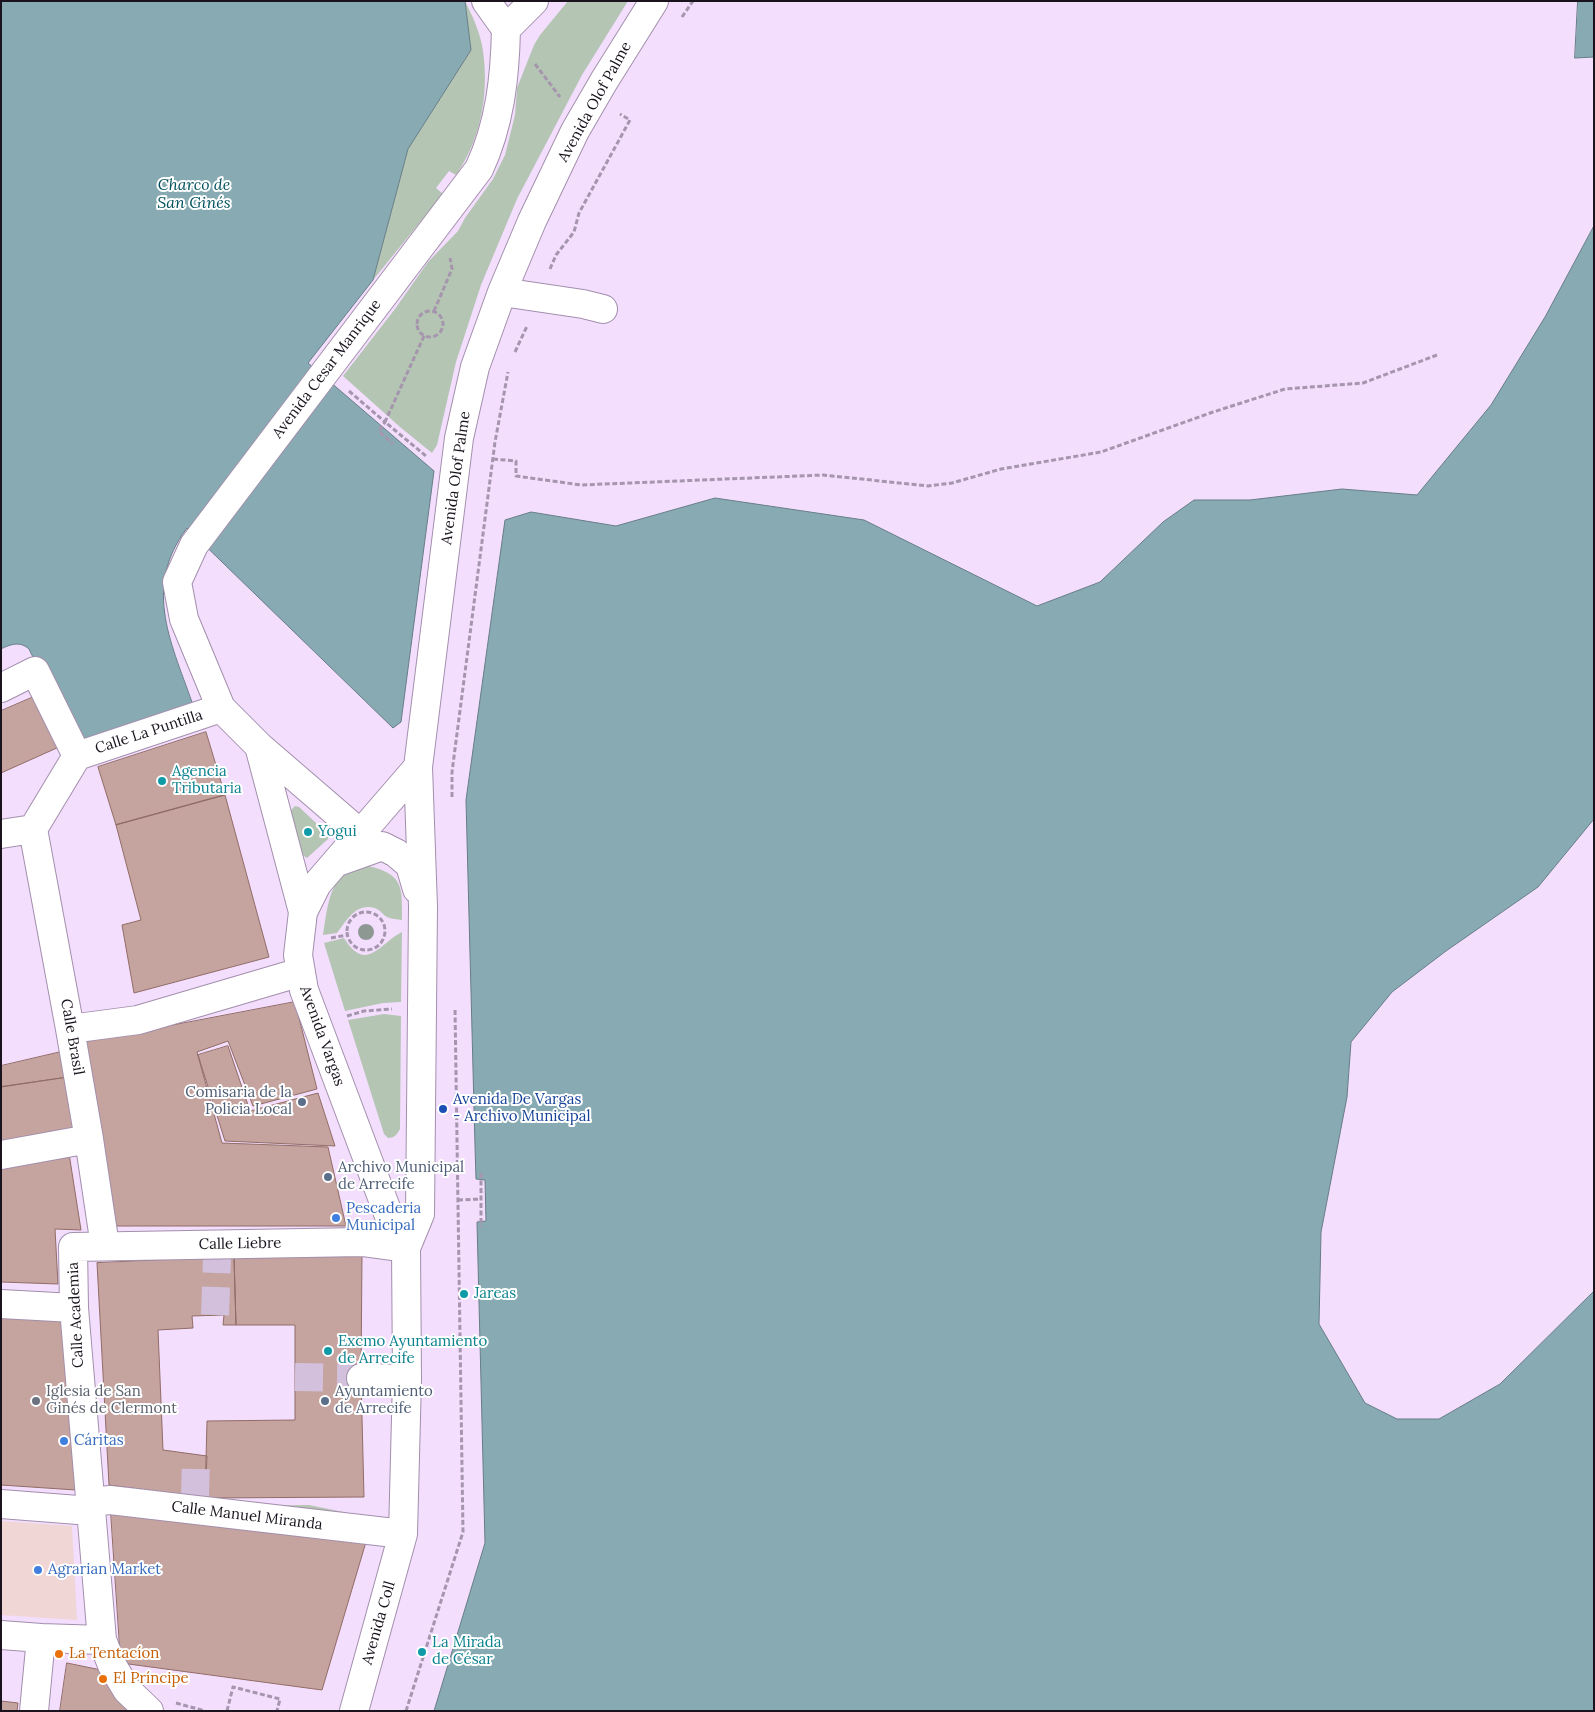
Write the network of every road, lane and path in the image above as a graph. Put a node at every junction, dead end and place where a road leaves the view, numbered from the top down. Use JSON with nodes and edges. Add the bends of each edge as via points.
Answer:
{"nodes":[{"id":1,"x":486,"y":1,"type":"edge"},
{"id":2,"x":534,"y":1,"type":"edge"},
{"id":3,"x":654,"y":1,"type":"edge"},
{"id":4,"x":506,"y":29,"type":"junction"},
{"id":5,"x":562,"y":98,"type":"dead end"},
{"id":6,"x":450,"y":257,"type":"dead end"},
{"id":7,"x":502,"y":292,"type":"junction"},
{"id":8,"x":603,"y":309,"type":"dead end"},
{"id":9,"x":434,"y":311,"type":"junction"},
{"id":10,"x":424,"y":336,"type":"junction"},
{"id":11,"x":1437,"y":355,"type":"dead end"},
{"id":12,"x":325,"y":371,"type":"junction"},
{"id":13,"x":386,"y":422,"type":"junction"},
{"id":14,"x":495,"y":442,"type":"dead end"},
{"id":15,"x":393,"y":444,"type":"dead end"},
{"id":16,"x":420,"y":451,"type":"dead end"},
{"id":17,"x":493,"y":459,"type":"junction"},
{"id":18,"x":1,"y":688,"type":"edge"},
{"id":19,"x":221,"y":708,"type":"junction"},
{"id":20,"x":259,"y":746,"type":"junction"},
{"id":21,"x":77,"y":756,"type":"junction"},
{"id":22,"x":418,"y":767,"type":"junction"},
{"id":23,"x":452,"y":802,"type":"dead end"},
{"id":24,"x":33,"y":829,"type":"junction"},
{"id":25,"x":2,"y":831,"type":"edge"},
{"id":26,"x":361,"y":834,"type":"junction"},
{"id":27,"x":334,"y":864,"type":"junction"},
{"id":28,"x":423,"y":907,"type":"junction"},
{"id":29,"x":303,"y":912,"type":"junction"},
{"id":30,"x":347,"y":934,"type":"junction"},
{"id":31,"x":330,"y":938,"type":"dead end"},
{"id":32,"x":301,"y":972,"type":"junction"},
{"id":33,"x":455,"y":1006,"type":"dead end"},
{"id":34,"x":398,"y":1009,"type":"dead end"},
{"id":35,"x":345,"y":1017,"type":"dead end"},
{"id":36,"x":70,"y":1029,"type":"junction"},
{"id":37,"x":89,"y":1139,"type":"junction"},
{"id":38,"x":1,"y":1155,"type":"edge"},
{"id":39,"x":481,"y":1173,"type":"dead end"},
{"id":40,"x":420,"y":1174,"type":"junction"},
{"id":41,"x":376,"y":1182,"type":"junction"},
{"id":42,"x":481,"y":1199,"type":"junction"},
{"id":43,"x":458,"y":1200,"type":"junction"},
{"id":44,"x":481,"y":1227,"type":"dead end"},
{"id":45,"x":105,"y":1246,"type":"junction"},
{"id":46,"x":73,"y":1247,"type":"joint"},
{"id":47,"x":406,"y":1248,"type":"junction"},
{"id":48,"x":1,"y":1304,"type":"edge"},
{"id":49,"x":74,"y":1308,"type":"junction"},
{"id":50,"x":362,"y":1378,"type":"tunnel mouth"},
{"id":51,"x":406,"y":1379,"type":"junction"},
{"id":52,"x":1,"y":1504,"type":"edge"},
{"id":53,"x":91,"y":1506,"type":"junction"},
{"id":54,"x":403,"y":1534,"type":"junction"},
{"id":55,"x":1,"y":1635,"type":"edge"},
{"id":56,"x":41,"y":1638,"type":"junction"},
{"id":57,"x":102,"y":1640,"type":"junction"},
{"id":58,"x":34,"y":1711,"type":"edge"},
{"id":59,"x":149,"y":1711,"type":"edge"},
{"id":60,"x":227,"y":1711,"type":"edge"},
{"id":61,"x":277,"y":1711,"type":"edge"},
{"id":62,"x":354,"y":1711,"type":"edge"},
{"id":63,"x":406,"y":1711,"type":"edge"}],
"edges":[{"from":1,"to":4,"type":"street"},
{"from":2,"to":4,"type":"street"},
{"from":3,"to":7,"type":"street","name":"Avenida Olof Palme","via":[[576,131]]},
{"from":4,"to":5,"type":"path"},
{"from":4,"to":12,"type":"street","name":"Avenida Cesar Manrique","via":[[498,112],[488,150],[479,169]]},
{"from":6,"to":9,"type":"path","via":[[452,269]]},
{"from":7,"to":8,"type":"street"},
{"from":7,"to":22,"type":"street","name":"Avenida Olof Palme","via":[[475,367],[459,438]]},
{"from":9,"to":10,"type":"path","via":[[425,312],[417,321],[418,330]]},
{"from":9,"to":10,"type":"path","via":[[441,316],[442,329],[433,337]]},
{"from":10,"to":13,"type":"path"},
{"from":11,"to":17,"type":"path","via":[[1363,383],[1286,389],[1101,452],[1001,469],[952,483],[928,486],[822,476],[581,485],[516,476],[516,461]]},
{"from":12,"to":13,"type":"path"},
{"from":12,"to":19,"type":"street","name":"Avenida Cesar Manrique","via":[[194,545],[177,582],[184,619]]},
{"from":13,"to":15,"type":"path","via":[[379,431]]},
{"from":13,"to":16,"type":"path"},
{"from":14,"to":17,"type":"path"},
{"from":17,"to":23,"type":"path","via":[[452,772]]},
{"from":18,"to":21,"type":"street","name":"Calle La Puntilla","via":[[35,672]]},
{"from":19,"to":20,"type":"street"},
{"from":19,"to":21,"type":"street","name":"Calle La Puntilla"},
{"from":20,"to":26,"type":"street"},
{"from":20,"to":29,"type":"street"},
{"from":21,"to":24,"type":"street","name":"Calle La Puntilla"},
{"from":22,"to":26,"type":"street","name":"Avenida Vargas"},
{"from":22,"to":28,"type":"street","name":"Avenida Olof Palme"},
{"from":24,"to":25,"type":"street"},
{"from":24,"to":36,"type":"street","name":"Calle Brasil"},
{"from":26,"to":27,"type":"street","name":"Avenida Vargas"},
{"from":27,"to":28,"type":"street","via":[[382,846],[410,865]]},
{"from":27,"to":29,"type":"street","name":"Avenida Vargas","via":[[317,884]]},
{"from":28,"to":40,"type":"street","name":"Avenida Vargas"},
{"from":29,"to":32,"type":"street","name":"Avenida Vargas","via":[[298,955]]},
{"from":30,"to":30,"type":"path","via":[[357,948],[374,950],[381,945],[386,928],[376,914],[359,913],[352,918]]},
{"from":30,"to":31,"type":"path"},
{"from":32,"to":36,"type":"street","via":[[138,1020]]},
{"from":32,"to":41,"type":"street","name":"Avenida Vargas","via":[[304,990]]},
{"from":33,"to":43,"type":"path"},
{"from":34,"to":35,"type":"path","via":[[364,1011]]},
{"from":36,"to":37,"type":"street","name":"Calle Brasil"},
{"from":37,"to":38,"type":"street"},
{"from":37,"to":45,"type":"street","name":"Calle Brasil"},
{"from":39,"to":42,"type":"path"},
{"from":40,"to":41,"type":"street","via":[[407,1186],[392,1188]]},
{"from":40,"to":47,"type":"street","name":"Avenida Vargas","via":[[420,1214]]},
{"from":41,"to":47,"type":"street","name":"Avenida Vargas"},
{"from":42,"to":43,"type":"path"},
{"from":42,"to":44,"type":"path"},
{"from":43,"to":63,"type":"path","via":[[463,1532]]},
{"from":45,"to":46,"type":"street","name":"Calle Liebre"},
{"from":45,"to":47,"type":"street","name":"Calle Liebre","via":[[217,1251],[362,1242]]},
{"from":46,"to":49,"type":"street","name":"Calle Academia"},
{"from":47,"to":51,"type":"street","name":"Avenida Vargas"},
{"from":48,"to":49,"type":"street"},
{"from":49,"to":53,"type":"street","name":"Calle Academia"},
{"from":50,"to":51,"type":"street"},
{"from":51,"to":54,"type":"street","name":"Avenida Vargas"},
{"from":52,"to":53,"type":"street","name":"Calle Manuel Miranda"},
{"from":53,"to":54,"type":"street","name":"Calle Manuel Miranda","via":[[110,1500],[194,1504]]},
{"from":53,"to":57,"type":"street","name":"Calle Academia"},
{"from":54,"to":62,"type":"street","name":"Avenida Coll"},
{"from":55,"to":56,"type":"street"},
{"from":56,"to":57,"type":"street"},
{"from":56,"to":58,"type":"street"},
{"from":57,"to":59,"type":"street","name":"Calle Academia","via":[[112,1665],[128,1690]]},
{"from":60,"to":61,"type":"path","via":[[233,1687],[280,1699]]}]}
